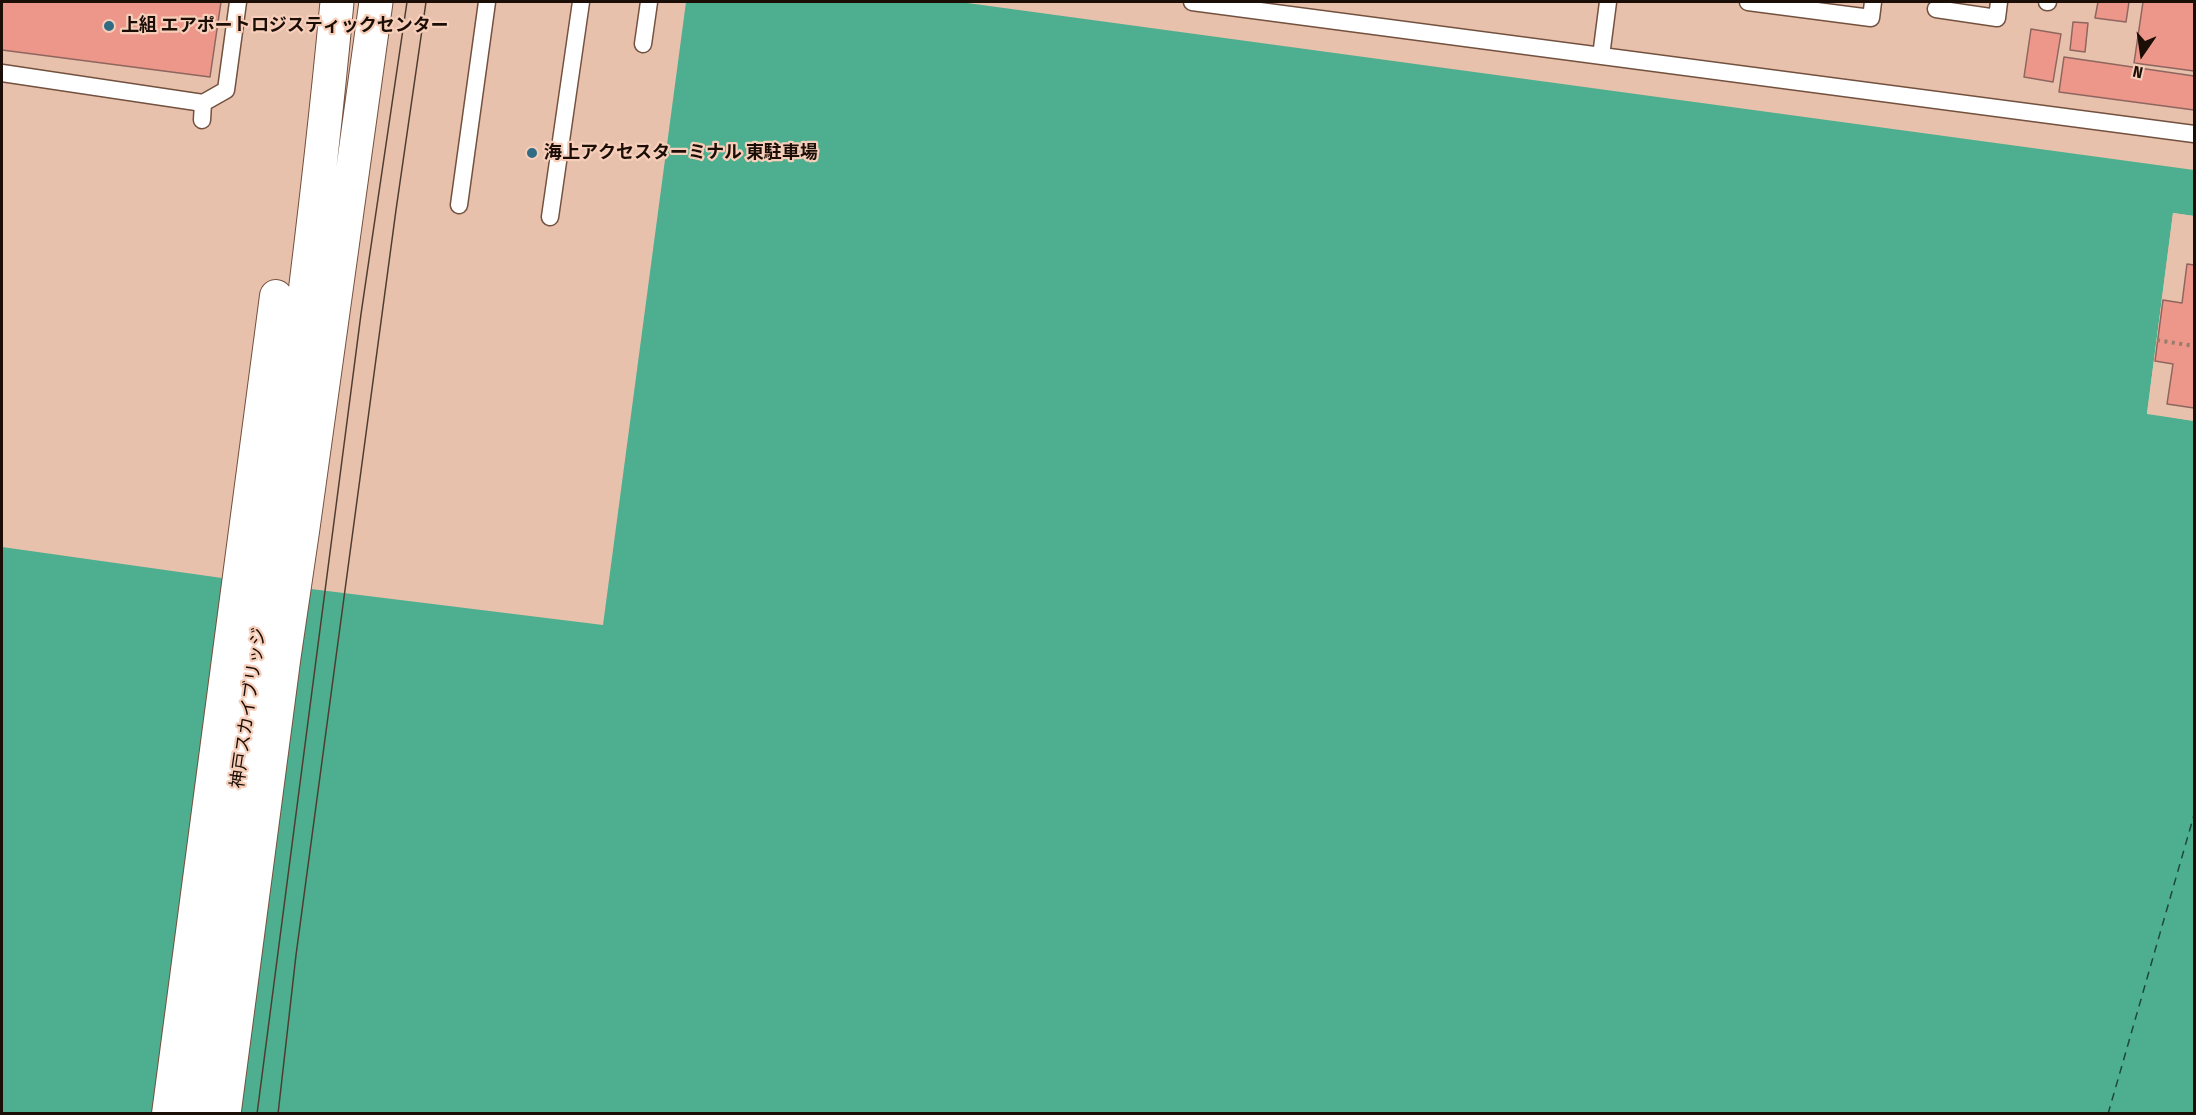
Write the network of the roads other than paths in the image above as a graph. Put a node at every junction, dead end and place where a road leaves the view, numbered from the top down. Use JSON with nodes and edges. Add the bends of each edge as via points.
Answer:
{"nodes":[{"id":1,"x":238,"y":2,"type":"edge"},
{"id":2,"x":338,"y":2,"type":"edge"},
{"id":3,"x":376,"y":2,"type":"edge"},
{"id":4,"x":487,"y":2,"type":"edge"},
{"id":5,"x":581,"y":2,"type":"edge"},
{"id":6,"x":649,"y":2,"type":"edge"},
{"id":7,"x":1192,"y":2,"type":"edge"},
{"id":8,"x":1608,"y":2,"type":"edge"},
{"id":9,"x":1748,"y":2,"type":"edge"},
{"id":10,"x":1873,"y":2,"type":"edge"},
{"id":11,"x":2000,"y":2,"type":"edge"},
{"id":12,"x":1798,"y":5,"type":"edge"},
{"id":13,"x":1824,"y":6,"type":"edge"},
{"id":14,"x":1936,"y":9,"type":"dead end"},
{"id":15,"x":643,"y":44,"type":"dead end"},
{"id":16,"x":1601,"y":56,"type":"junction"},
{"id":17,"x":2,"y":73,"type":"edge"},
{"id":18,"x":203,"y":103,"type":"junction"},
{"id":19,"x":202,"y":120,"type":"dead end"},
{"id":20,"x":2194,"y":134,"type":"edge"},
{"id":21,"x":459,"y":205,"type":"dead end"},
{"id":22,"x":550,"y":217,"type":"dead end"},
{"id":23,"x":305,"y":302,"type":"junction"},
{"id":24,"x":168,"y":1113,"type":"edge"},
{"id":25,"x":197,"y":1113,"type":"edge"},
{"id":26,"x":224,"y":1113,"type":"edge"}],
"edges":[{"from":1,"to":18,"type":"lane","via":[[226,90]]},
{"from":2,"to":23,"type":"street"},
{"from":3,"to":23,"type":"street"},
{"from":4,"to":21,"type":"lane"},
{"from":5,"to":22,"type":"lane"},
{"from":6,"to":15,"type":"lane"},
{"from":7,"to":16,"type":"lane"},
{"from":8,"to":16,"type":"lane"},
{"from":9,"to":12,"type":"lane"},
{"from":10,"to":13,"type":"lane","via":[[1871,18]]},
{"from":11,"to":14,"type":"lane","via":[[1997,18]]},
{"from":12,"to":13,"type":"lane"},
{"from":16,"to":20,"type":"lane"},
{"from":17,"to":18,"type":"lane"},
{"from":18,"to":19,"type":"lane"},
{"from":23,"to":24,"type":"street"},
{"from":23,"to":25,"type":"street","name":"神戸スカイブリッジ"},
{"from":23,"to":26,"type":"street","name":"神戸スカイブリッジ","via":[[303,528]]}]}
